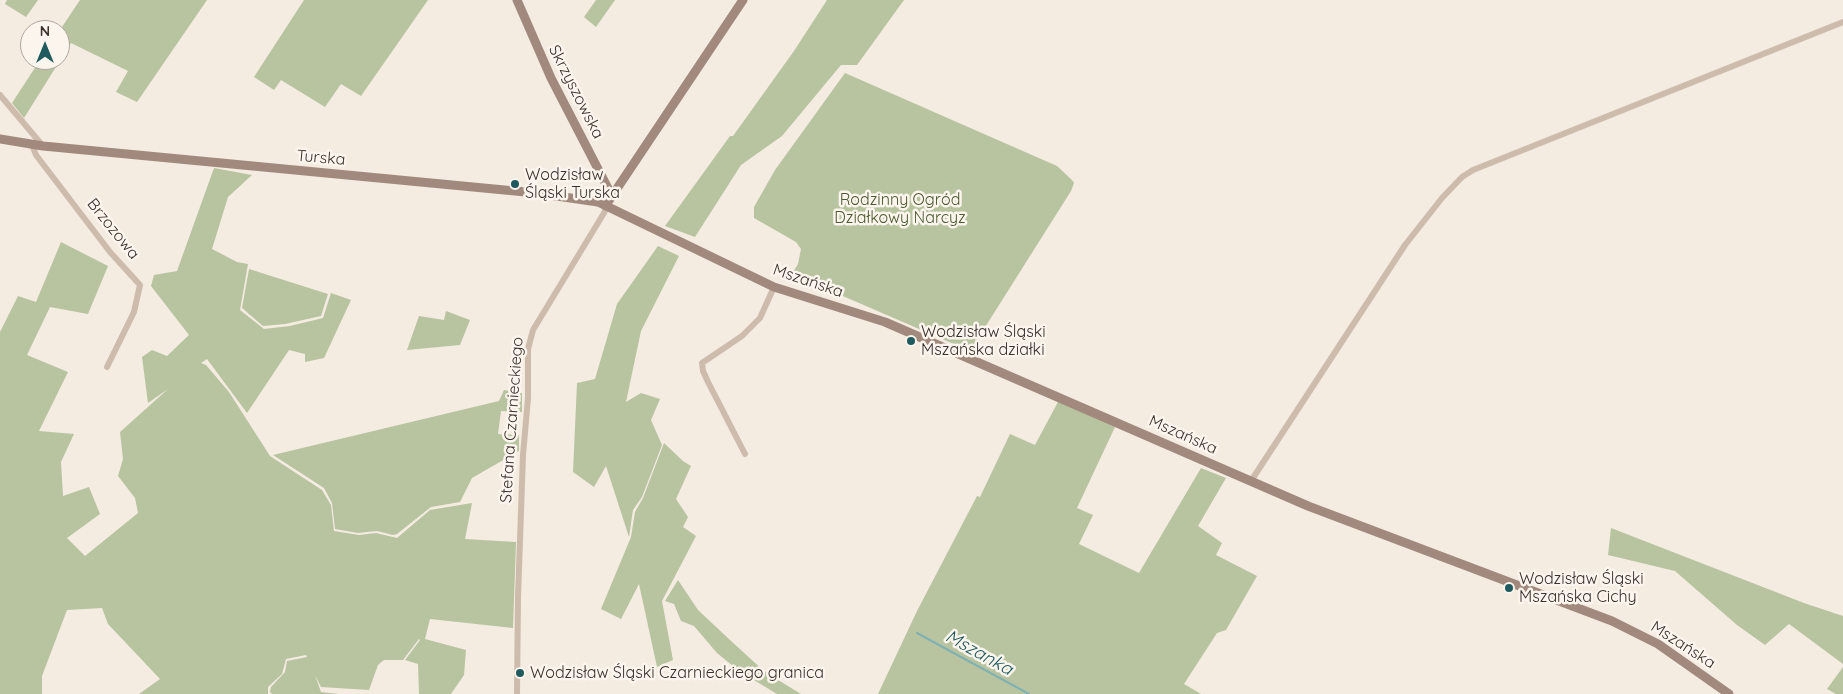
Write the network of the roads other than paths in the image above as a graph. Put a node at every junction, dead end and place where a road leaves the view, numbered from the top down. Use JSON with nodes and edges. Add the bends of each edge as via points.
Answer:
{"nodes":[{"id":1,"x":517,"y":0,"type":"edge"},
{"id":2,"x":743,"y":0,"type":"edge"},
{"id":3,"x":1843,"y":22,"type":"edge"},
{"id":4,"x":0,"y":95,"type":"edge"},
{"id":5,"x":0,"y":138,"type":"edge"},
{"id":6,"x":32,"y":145,"type":"junction"},
{"id":7,"x":43,"y":146,"type":"junction"},
{"id":8,"x":612,"y":196,"type":"junction"},
{"id":9,"x":607,"y":206,"type":"junction"},
{"id":10,"x":621,"y":212,"type":"joint"},
{"id":11,"x":774,"y":287,"type":"junction"},
{"id":12,"x":107,"y":367,"type":"dead end"},
{"id":13,"x":745,"y":454,"type":"dead end"},
{"id":14,"x":1251,"y":481,"type":"junction"},
{"id":15,"x":517,"y":694,"type":"edge"},
{"id":16,"x":1728,"y":694,"type":"edge"}],
"edges":[{"from":1,"to":8,"type":"street","name":"Skrzyszowska","via":[[551,78]]},
{"from":2,"to":8,"type":"street","name":"Stefana Czarnieckiego"},
{"from":3,"to":14,"type":"street","via":[[1462,177],[1405,245]]},
{"from":4,"to":7,"type":"street"},
{"from":5,"to":6,"type":"street"},
{"from":6,"to":7,"type":"street","name":"Turska"},
{"from":6,"to":12,"type":"street","name":"Brzozowa","via":[[36,156],[140,286],[134,312]]},
{"from":7,"to":9,"type":"street","name":"Turska","via":[[536,193],[585,199]]},
{"from":8,"to":9,"type":"street","name":"Stefana Czarnieckiego"},
{"from":9,"to":10,"type":"street","name":"Turska"},
{"from":9,"to":15,"type":"street","name":"Stefana Czarnieckiego","via":[[533,330],[528,349]]},
{"from":10,"to":11,"type":"street","name":"Mszańska"},
{"from":11,"to":13,"type":"street","via":[[760,318],[742,336],[702,362],[708,382]]},
{"from":11,"to":14,"type":"street","name":"Mszańska","via":[[885,322]]},
{"from":14,"to":16,"type":"street","name":"Mszańska","via":[[1308,506],[1620,625],[1658,644]]}]}
